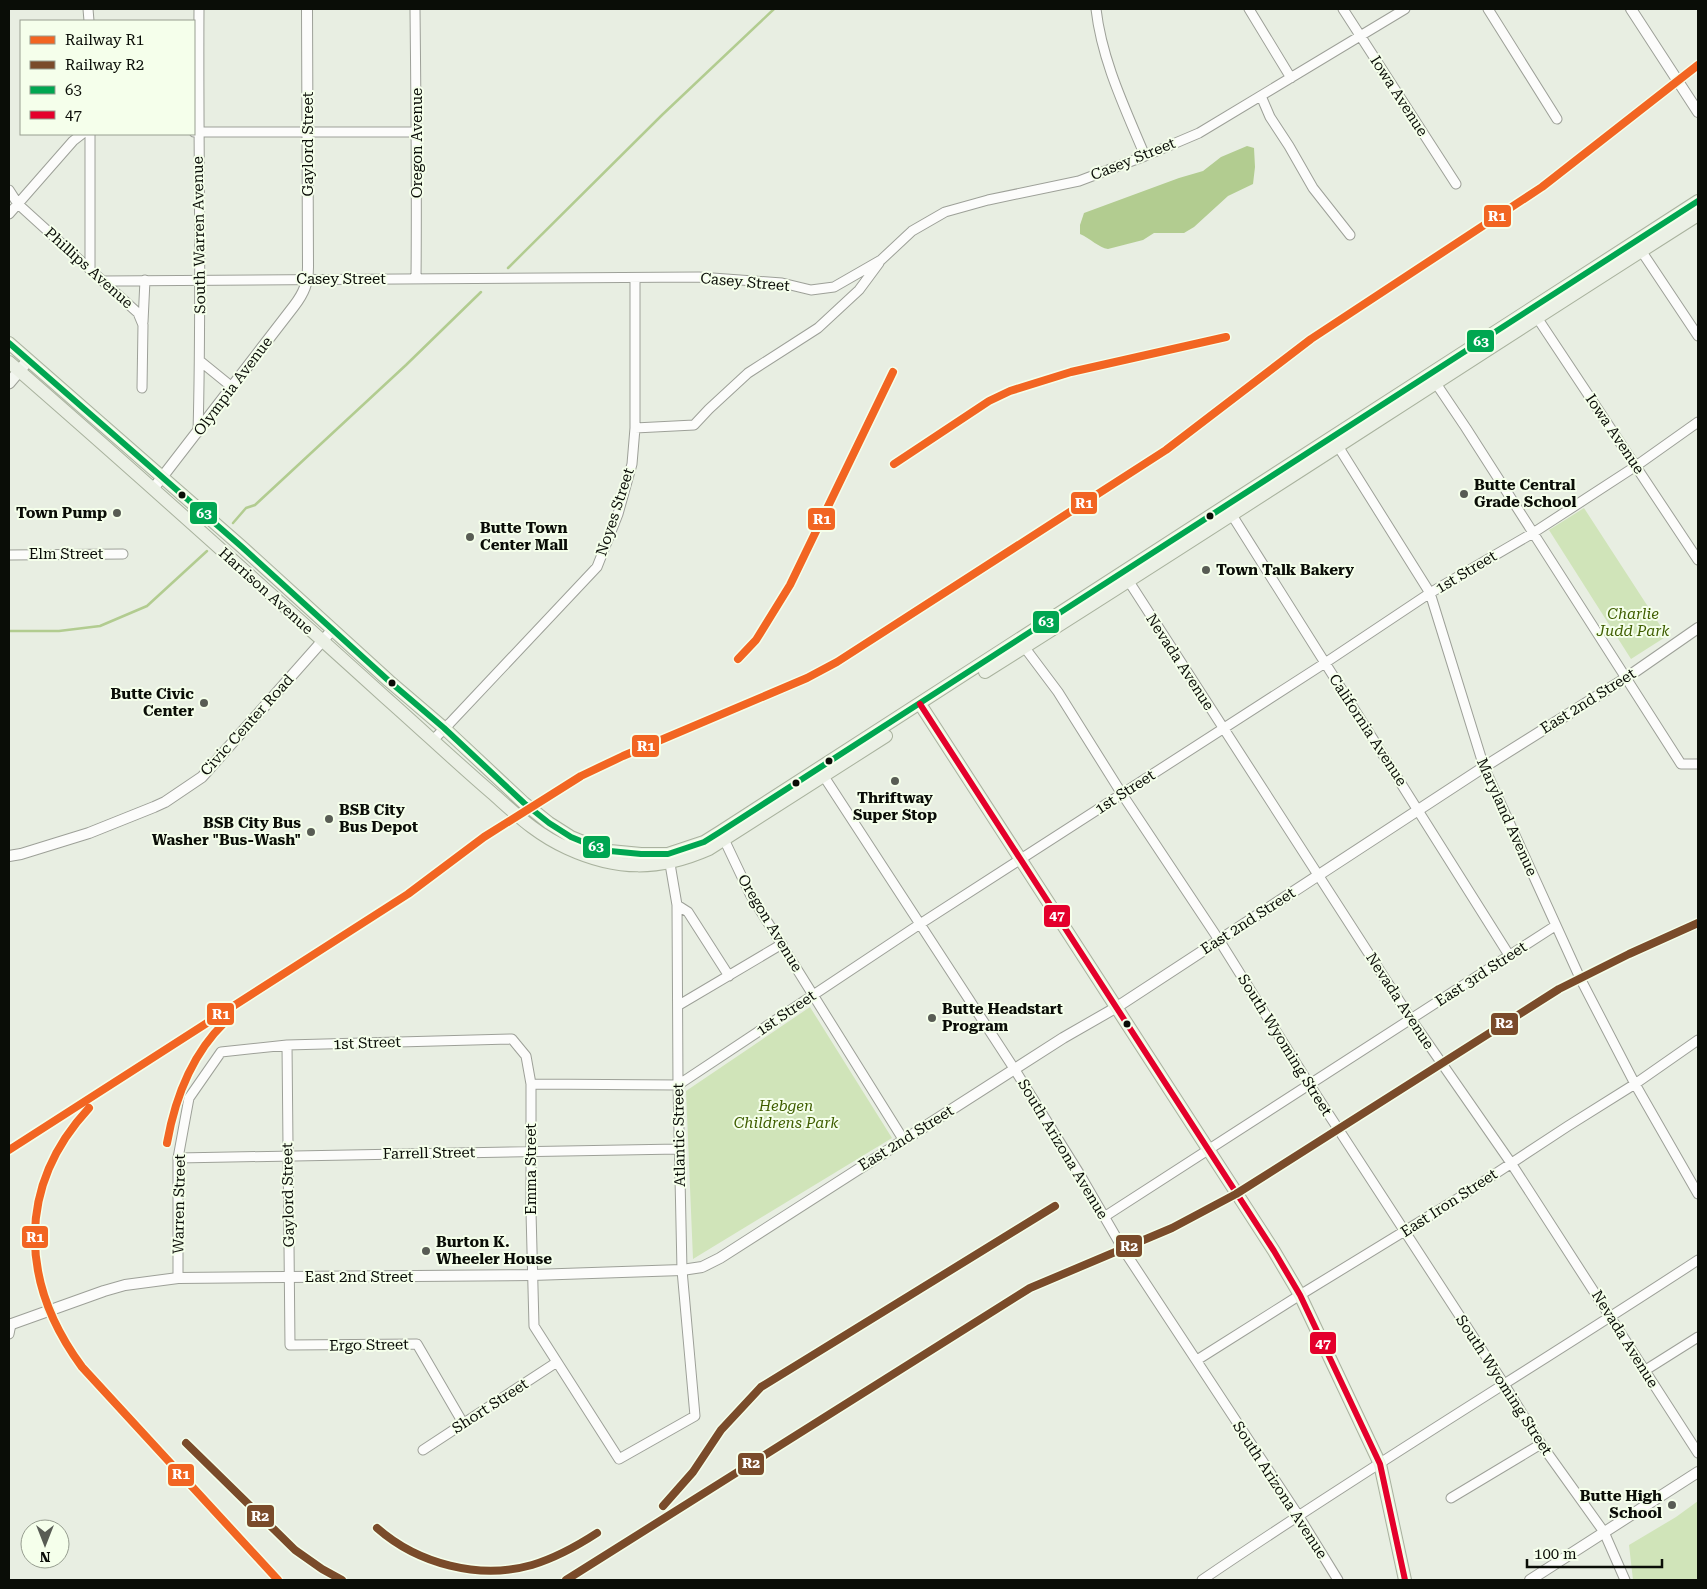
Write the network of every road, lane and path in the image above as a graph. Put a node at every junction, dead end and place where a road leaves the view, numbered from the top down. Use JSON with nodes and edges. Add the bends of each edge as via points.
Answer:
{"nodes":[{"id":1,"x":199,"y":9,"type":"edge"},
{"id":2,"x":307,"y":9,"type":"edge"},
{"id":3,"x":415,"y":9,"type":"edge"},
{"id":4,"x":1096,"y":9,"type":"edge"},
{"id":5,"x":1249,"y":9,"type":"edge"},
{"id":6,"x":1342,"y":9,"type":"edge"},
{"id":7,"x":1405,"y":9,"type":"edge"},
{"id":8,"x":1488,"y":9,"type":"edge"},
{"id":9,"x":1631,"y":9,"type":"edge"},
{"id":10,"x":1360,"y":37,"type":"junction"},
{"id":11,"x":1291,"y":78,"type":"junction"},
{"id":12,"x":1261,"y":96,"type":"junction"},
{"id":13,"x":1698,"y":112,"type":"edge"},
{"id":14,"x":1557,"y":119,"type":"dead end"},
{"id":15,"x":196,"y":132,"type":"edge"},
{"id":16,"x":309,"y":132,"type":"junction"},
{"id":17,"x":415,"y":132,"type":"junction"},
{"id":18,"x":81,"y":135,"type":"edge"},
{"id":19,"x":90,"y":135,"type":"edge"},
{"id":20,"x":1145,"y":156,"type":"junction"},
{"id":21,"x":1456,"y":184,"type":"dead end"},
{"id":22,"x":9,"y":190,"type":"edge"},
{"id":23,"x":1698,"y":201,"type":"edge"},
{"id":24,"x":18,"y":204,"type":"junction"},
{"id":25,"x":9,"y":214,"type":"edge"},
{"id":26,"x":1698,"y":215,"type":"edge"},
{"id":27,"x":1350,"y":235,"type":"dead end"},
{"id":28,"x":1639,"y":246,"type":"junction"},
{"id":29,"x":881,"y":260,"type":"junction"},
{"id":30,"x":90,"y":269,"type":"junction"},
{"id":31,"x":416,"y":278,"type":"junction"},
{"id":32,"x":308,"y":279,"type":"junction"},
{"id":33,"x":635,"y":279,"type":"junction"},
{"id":34,"x":145,"y":280,"type":"junction"},
{"id":35,"x":201,"y":280,"type":"junction"},
{"id":36,"x":104,"y":281,"type":"junction"},
{"id":37,"x":1534,"y":313,"type":"junction"},
{"id":38,"x":143,"y":325,"type":"junction"},
{"id":39,"x":1698,"y":336,"type":"edge"},
{"id":40,"x":9,"y":343,"type":"edge"},
{"id":41,"x":28,"y":361,"type":"junction"},
{"id":42,"x":200,"y":361,"type":"junction"},
{"id":43,"x":9,"y":362,"type":"edge"},
{"id":44,"x":19,"y":371,"type":"junction"},
{"id":45,"x":1433,"y":379,"type":"junction"},
{"id":46,"x":9,"y":383,"type":"edge"},
{"id":47,"x":142,"y":388,"type":"dead end"},
{"id":48,"x":232,"y":388,"type":"junction"},
{"id":49,"x":1698,"y":422,"type":"edge"},
{"id":50,"x":635,"y":428,"type":"junction"},
{"id":51,"x":198,"y":432,"type":"junction"},
{"id":52,"x":1335,"y":442,"type":"junction"},
{"id":53,"x":1636,"y":466,"type":"junction"},
{"id":54,"x":163,"y":477,"type":"junction"},
{"id":55,"x":152,"y":489,"type":"junction"},
{"id":56,"x":1229,"y":509,"type":"junction"},
{"id":57,"x":1533,"y":532,"type":"junction"},
{"id":58,"x":123,"y":554,"type":"dead end"},
{"id":59,"x":9,"y":555,"type":"edge"},
{"id":60,"x":1698,"y":560,"type":"edge"},
{"id":61,"x":1126,"y":577,"type":"junction"},
{"id":62,"x":1430,"y":593,"type":"junction"},
{"id":63,"x":1698,"y":628,"type":"edge"},
{"id":64,"x":333,"y":629,"type":"junction"},
{"id":65,"x":323,"y":641,"type":"junction"},
{"id":66,"x":1022,"y":643,"type":"junction"},
{"id":67,"x":1326,"y":663,"type":"junction"},
{"id":68,"x":1626,"y":678,"type":"junction"},
{"id":69,"x":922,"y":707,"type":"junction"},
{"id":70,"x":444,"y":728,"type":"junction"},
{"id":71,"x":1224,"y":729,"type":"junction"},
{"id":72,"x":433,"y":740,"type":"junction"},
{"id":73,"x":1698,"y":764,"type":"edge"},
{"id":74,"x":1484,"y":767,"type":"junction"},
{"id":75,"x":821,"y":772,"type":"junction"},
{"id":76,"x":472,"y":777,"type":"junction"},
{"id":77,"x":1122,"y":794,"type":"junction"},
{"id":78,"x":524,"y":803,"type":"junction"},
{"id":79,"x":1420,"y":810,"type":"junction"},
{"id":80,"x":722,"y":836,"type":"junction"},
{"id":81,"x":9,"y":856,"type":"edge"},
{"id":82,"x":669,"y":859,"type":"junction"},
{"id":83,"x":1021,"y":860,"type":"junction"},
{"id":84,"x":1319,"y":875,"type":"junction"},
{"id":85,"x":677,"y":904,"type":"junction"},
{"id":86,"x":920,"y":924,"type":"junction"},
{"id":87,"x":1555,"y":926,"type":"junction"},
{"id":88,"x":1219,"y":940,"type":"junction"},
{"id":89,"x":782,"y":944,"type":"junction"},
{"id":90,"x":1509,"y":956,"type":"junction"},
{"id":91,"x":729,"y":976,"type":"junction"},
{"id":92,"x":813,"y":994,"type":"junction"},
{"id":93,"x":679,"y":1005,"type":"junction"},
{"id":94,"x":1117,"y":1007,"type":"junction"},
{"id":95,"x":1410,"y":1019,"type":"junction"},
{"id":96,"x":512,"y":1039,"type":"joint"},
{"id":97,"x":1698,"y":1040,"type":"edge"},
{"id":98,"x":287,"y":1045,"type":"junction"},
{"id":99,"x":221,"y":1052,"type":"joint"},
{"id":100,"x":1015,"y":1070,"type":"junction"},
{"id":101,"x":531,"y":1084,"type":"junction"},
{"id":102,"x":1309,"y":1084,"type":"junction"},
{"id":103,"x":1635,"y":1084,"type":"junction"},
{"id":104,"x":678,"y":1085,"type":"junction"},
{"id":105,"x":903,"y":1139,"type":"junction"},
{"id":106,"x":679,"y":1149,"type":"junction"},
{"id":107,"x":1208,"y":1150,"type":"junction"},
{"id":108,"x":530,"y":1151,"type":"junction"},
{"id":109,"x":288,"y":1156,"type":"junction"},
{"id":110,"x":178,"y":1158,"type":"junction"},
{"id":111,"x":1511,"y":1163,"type":"junction"},
{"id":112,"x":1698,"y":1194,"type":"edge"},
{"id":113,"x":1104,"y":1217,"type":"junction"},
{"id":114,"x":1405,"y":1231,"type":"junction"},
{"id":115,"x":1698,"y":1260,"type":"edge"},
{"id":116,"x":682,"y":1270,"type":"junction"},
{"id":117,"x":532,"y":1275,"type":"junction"},
{"id":118,"x":289,"y":1277,"type":"junction"},
{"id":119,"x":178,"y":1278,"type":"junction"},
{"id":120,"x":1300,"y":1295,"type":"junction"},
{"id":121,"x":1612,"y":1317,"type":"junction"},
{"id":122,"x":10,"y":1328,"type":"edge"},
{"id":123,"x":1698,"y":1337,"type":"edge"},
{"id":124,"x":290,"y":1346,"type":"joint"},
{"id":125,"x":1197,"y":1360,"type":"junction"},
{"id":126,"x":557,"y":1362,"type":"junction"},
{"id":127,"x":1644,"y":1371,"type":"junction"},
{"id":128,"x":1504,"y":1384,"type":"junction"},
{"id":129,"x":463,"y":1423,"type":"junction"},
{"id":130,"x":1541,"y":1444,"type":"junction"},
{"id":131,"x":422,"y":1450,"type":"dead end"},
{"id":132,"x":1698,"y":1453,"type":"edge"},
{"id":133,"x":619,"y":1459,"type":"joint"},
{"id":134,"x":1380,"y":1464,"type":"junction"},
{"id":135,"x":1698,"y":1472,"type":"edge"},
{"id":136,"x":1451,"y":1498,"type":"dead end"},
{"id":137,"x":1298,"y":1515,"type":"junction"},
{"id":138,"x":1604,"y":1532,"type":"junction"},
{"id":139,"x":1202,"y":1580,"type":"edge"},
{"id":140,"x":1338,"y":1580,"type":"edge"},
{"id":141,"x":1406,"y":1580,"type":"edge"},
{"id":142,"x":1530,"y":1580,"type":"edge"},
{"id":143,"x":1625,"y":1580,"type":"edge"}],
"edges":[{"from":1,"to":15,"type":"street","name":"South Warren Avenue"},
{"from":2,"to":16,"type":"street","name":"Gaylord Street"},
{"from":3,"to":17,"type":"street","name":"Oregon Avenue"},
{"from":4,"to":20,"type":"street","via":[[1110,72]]},
{"from":5,"to":11,"type":"street"},
{"from":6,"to":10,"type":"street","name":"Iowa Avenue"},
{"from":7,"to":10,"type":"street","name":"Casey Street"},
{"from":8,"to":14,"type":"street"},
{"from":9,"to":13,"type":"street"},
{"from":10,"to":11,"type":"street","name":"Casey Street"},
{"from":10,"to":21,"type":"street","name":"Iowa Avenue"},
{"from":11,"to":12,"type":"street","name":"Casey Street"},
{"from":12,"to":20,"type":"street","name":"Casey Street","via":[[1199,133]]},
{"from":12,"to":27,"type":"street","via":[[1313,188]]},
{"from":15,"to":16,"type":"street"},
{"from":15,"to":35,"type":"street","name":"South Warren Avenue"},
{"from":16,"to":17,"type":"street"},
{"from":16,"to":32,"type":"street","name":"Gaylord Street"},
{"from":17,"to":31,"type":"street","name":"Oregon Avenue"},
{"from":18,"to":24,"type":"street"},
{"from":19,"to":30,"type":"street"},
{"from":20,"to":29,"type":"street","name":"Casey Street","via":[[1079,181],[945,212],[912,231]]},
{"from":22,"to":24,"type":"street","name":"Phillips Avenue"},
{"from":23,"to":28,"type":"main road"},
{"from":24,"to":25,"type":"street"},
{"from":24,"to":30,"type":"street","name":"Phillips Avenue"},
{"from":26,"to":28,"type":"main road"},
{"from":28,"to":37,"type":"main road"},
{"from":28,"to":39,"type":"street"},
{"from":29,"to":33,"type":"street","name":"Casey Street","via":[[834,287],[811,290],[746,279]]},
{"from":29,"to":50,"type":"street","via":[[859,290],[818,328],[748,373],[694,425]]},
{"from":30,"to":36,"type":"street","name":"Phillips Avenue"},
{"from":31,"to":32,"type":"street","name":"Casey Street"},
{"from":31,"to":33,"type":"street","name":"Casey Street"},
{"from":32,"to":35,"type":"street","name":"Casey Street"},
{"from":32,"to":48,"type":"street","name":"Olympia Avenue","via":[[301,296]]},
{"from":33,"to":50,"type":"street","name":"Noyes Street"},
{"from":34,"to":35,"type":"street","name":"Casey Street"},
{"from":34,"to":36,"type":"street","name":"Casey Street"},
{"from":34,"to":38,"type":"street"},
{"from":35,"to":42,"type":"street","name":"South Warren Avenue"},
{"from":36,"to":38,"type":"street","name":"Phillips Avenue","via":[[135,309]]},
{"from":37,"to":45,"type":"main road"},
{"from":37,"to":53,"type":"street","name":"Iowa Avenue"},
{"from":38,"to":47,"type":"street","name":"Phillips Avenue"},
{"from":40,"to":41,"type":"main road","name":"Harrison Avenue"},
{"from":41,"to":44,"type":"main road"},
{"from":41,"to":54,"type":"main road","name":"Harrison Avenue"},
{"from":42,"to":48,"type":"street"},
{"from":42,"to":51,"type":"street","name":"South Warren Avenue"},
{"from":43,"to":44,"type":"main road","name":"Harrison Avenue"},
{"from":44,"to":46,"type":"main road"},
{"from":44,"to":55,"type":"main road","name":"Harrison Avenue"},
{"from":45,"to":52,"type":"main road"},
{"from":45,"to":57,"type":"street"},
{"from":48,"to":51,"type":"street","name":"Olympia Avenue"},
{"from":49,"to":53,"type":"street","name":"1st Street"},
{"from":50,"to":70,"type":"street","name":"Noyes Street","via":[[632,464],[618,514],[597,567]]},
{"from":51,"to":54,"type":"street","name":"Olympia Avenue"},
{"from":52,"to":56,"type":"main road"},
{"from":52,"to":62,"type":"street","name":"Maryland Avenue"},
{"from":53,"to":57,"type":"street","name":"1st Street"},
{"from":53,"to":60,"type":"street","name":"Iowa Avenue"},
{"from":54,"to":55,"type":"street","name":"Olympia Avenue"},
{"from":54,"to":64,"type":"main road","name":"Harrison Avenue"},
{"from":55,"to":65,"type":"main road","name":"Harrison Avenue"},
{"from":56,"to":61,"type":"main road"},
{"from":56,"to":67,"type":"street","name":"California Avenue"},
{"from":57,"to":62,"type":"street","name":"1st Street"},
{"from":57,"to":68,"type":"street"},
{"from":58,"to":59,"type":"street","name":"Elm Street"},
{"from":61,"to":66,"type":"main road"},
{"from":61,"to":71,"type":"street","name":"Nevada Avenue"},
{"from":62,"to":67,"type":"street","name":"1st Street"},
{"from":62,"to":74,"type":"street","name":"Maryland Avenue"},
{"from":63,"to":68,"type":"street","name":"East 2nd Street"},
{"from":64,"to":65,"type":"street","name":"Civic Center Road"},
{"from":64,"to":70,"type":"main road","name":"Harrison Avenue"},
{"from":65,"to":72,"type":"main road","name":"Harrison Avenue"},
{"from":65,"to":81,"type":"street","name":"Civic Center Road","via":[[202,777],[165,802],[89,833]]},
{"from":66,"to":69,"type":"main road"},
{"from":66,"to":77,"type":"street","name":"South Wyoming Street","via":[[1058,692]]},
{"from":67,"to":71,"type":"street","name":"1st Street"},
{"from":67,"to":79,"type":"street","name":"California Avenue"},
{"from":68,"to":73,"type":"street","via":[[1681,764]]},
{"from":68,"to":74,"type":"street","name":"East 2nd Street"},
{"from":69,"to":75,"type":"main road"},
{"from":69,"to":83,"type":"main road"},
{"from":70,"to":72,"type":"street","name":"Noyes Street"},
{"from":70,"to":78,"type":"main road","name":"Harrison Avenue"},
{"from":71,"to":77,"type":"street","name":"1st Street"},
{"from":71,"to":84,"type":"street","name":"Nevada Avenue"},
{"from":72,"to":76,"type":"main road","name":"Harrison Avenue"},
{"from":74,"to":79,"type":"street","name":"East 2nd Street"},
{"from":74,"to":87,"type":"street","name":"Maryland Avenue"},
{"from":75,"to":80,"type":"main road"},
{"from":75,"to":86,"type":"street","name":"South Arizona Avenue"},
{"from":76,"to":78,"type":"main road","via":[[481,773]]},
{"from":76,"to":82,"type":"main road","name":"Harrison Avenue","via":[[539,834],[566,847],[608,863],[648,866]]},
{"from":77,"to":83,"type":"street","name":"1st Street"},
{"from":77,"to":88,"type":"street","name":"South Wyoming Street"},
{"from":78,"to":82,"type":"main road","name":"Harrison Avenue","via":[[572,837],[610,851]]},
{"from":79,"to":84,"type":"street","name":"East 2nd Street"},
{"from":79,"to":90,"type":"street","name":"California Avenue"},
{"from":80,"to":82,"type":"main road","via":[[697,855]]},
{"from":80,"to":89,"type":"street","name":"Oregon Avenue","via":[[750,894]]},
{"from":82,"to":85,"type":"street","name":"Atlantic Street"},
{"from":83,"to":86,"type":"street","name":"1st Street"},
{"from":83,"to":94,"type":"main road"},
{"from":84,"to":88,"type":"street","name":"East 2nd Street"},
{"from":84,"to":95,"type":"street","name":"Nevada Avenue"},
{"from":85,"to":91,"type":"street","via":[[688,912]]},
{"from":85,"to":93,"type":"street","name":"Atlantic Street"},
{"from":86,"to":92,"type":"street","name":"1st Street"},
{"from":86,"to":100,"type":"street","name":"South Arizona Avenue"},
{"from":87,"to":90,"type":"street","name":"East 3rd Street"},
{"from":87,"to":103,"type":"street","name":"Maryland Avenue"},
{"from":88,"to":94,"type":"street","name":"East 2nd Street"},
{"from":88,"to":102,"type":"street","name":"South Wyoming Street"},
{"from":89,"to":91,"type":"street"},
{"from":89,"to":92,"type":"street","name":"Oregon Avenue"},
{"from":90,"to":95,"type":"street","name":"East 3rd Street"},
{"from":91,"to":93,"type":"street"},
{"from":92,"to":104,"type":"street","name":"1st Street"},
{"from":92,"to":105,"type":"street","name":"Oregon Avenue"},
{"from":93,"to":104,"type":"street","name":"Atlantic Street"},
{"from":94,"to":100,"type":"street","name":"East 2nd Street"},
{"from":94,"to":107,"type":"main road"},
{"from":95,"to":102,"type":"street","name":"East 3rd Street"},
{"from":95,"to":111,"type":"street","name":"Nevada Avenue"},
{"from":96,"to":98,"type":"street","name":"1st Street"},
{"from":96,"to":101,"type":"street","name":"Emma Street","via":[[526,1056]]},
{"from":97,"to":103,"type":"street","name":"East Iron Street"},
{"from":98,"to":99,"type":"street","name":"1st Street"},
{"from":98,"to":109,"type":"street","name":"Gaylord Street"},
{"from":99,"to":110,"type":"street","name":"Warren Street","via":[[189,1098]]},
{"from":100,"to":105,"type":"street","name":"East 2nd Street"},
{"from":100,"to":113,"type":"street","name":"South Arizona Avenue"},
{"from":101,"to":104,"type":"street"},
{"from":101,"to":108,"type":"street","name":"Emma Street"},
{"from":102,"to":107,"type":"street","name":"East 3rd Street"},
{"from":102,"to":114,"type":"street","name":"South Wyoming Street"},
{"from":103,"to":111,"type":"street","name":"East Iron Street"},
{"from":103,"to":112,"type":"street","name":"Maryland Avenue"},
{"from":104,"to":106,"type":"street","name":"Atlantic Street"},
{"from":105,"to":116,"type":"street","name":"East 2nd Street","via":[[720,1258],[702,1267]]},
{"from":106,"to":108,"type":"street","name":"Farrell Street"},
{"from":106,"to":116,"type":"street","name":"Atlantic Street"},
{"from":107,"to":113,"type":"street","name":"East 3rd Street"},
{"from":107,"to":120,"type":"main road"},
{"from":108,"to":109,"type":"street","name":"Farrell Street"},
{"from":108,"to":117,"type":"street","name":"Emma Street"},
{"from":109,"to":110,"type":"street","name":"Farrell Street"},
{"from":109,"to":118,"type":"street","name":"Gaylord Street"},
{"from":110,"to":119,"type":"street","name":"Warren Street"},
{"from":111,"to":114,"type":"street","name":"East Iron Street"},
{"from":111,"to":121,"type":"street","name":"Nevada Avenue"},
{"from":113,"to":125,"type":"street","name":"South Arizona Avenue"},
{"from":114,"to":120,"type":"street","name":"East Iron Street"},
{"from":114,"to":128,"type":"street","name":"South Wyoming Street"},
{"from":115,"to":121,"type":"street"},
{"from":116,"to":117,"type":"street","name":"East 2nd Street"},
{"from":116,"to":133,"type":"street","name":"Atlantic Street","via":[[695,1416]]},
{"from":117,"to":118,"type":"street","name":"East 2nd Street"},
{"from":117,"to":126,"type":"street","name":"Emma Street","via":[[534,1326]]},
{"from":118,"to":119,"type":"street","name":"East 2nd Street"},
{"from":118,"to":124,"type":"street","name":"Gaylord Street"},
{"from":119,"to":122,"type":"street","name":"East 2nd Street","via":[[104,1291]]},
{"from":120,"to":125,"type":"street","name":"East Iron Street"},
{"from":120,"to":134,"type":"main road"},
{"from":121,"to":127,"type":"street","name":"Nevada Avenue"},
{"from":121,"to":128,"type":"street"},
{"from":123,"to":127,"type":"street"},
{"from":124,"to":129,"type":"street","name":"Ergo Street","via":[[416,1344]]},
{"from":125,"to":137,"type":"street","name":"South Arizona Avenue"},
{"from":126,"to":129,"type":"street","name":"Short Street"},
{"from":126,"to":133,"type":"street","name":"Emma Street"},
{"from":127,"to":132,"type":"street","name":"Nevada Avenue"},
{"from":128,"to":130,"type":"street","name":"South Wyoming Street"},
{"from":128,"to":134,"type":"street"},
{"from":129,"to":131,"type":"street","name":"Short Street"},
{"from":130,"to":136,"type":"street"},
{"from":130,"to":138,"type":"street","name":"South Wyoming Street"},
{"from":134,"to":137,"type":"street"},
{"from":134,"to":141,"type":"main road"},
{"from":135,"to":138,"type":"street"},
{"from":137,"to":139,"type":"street"},
{"from":137,"to":140,"type":"street","name":"South Arizona Avenue"},
{"from":138,"to":142,"type":"street"},
{"from":138,"to":143,"type":"street","name":"South Wyoming Street"}]}
